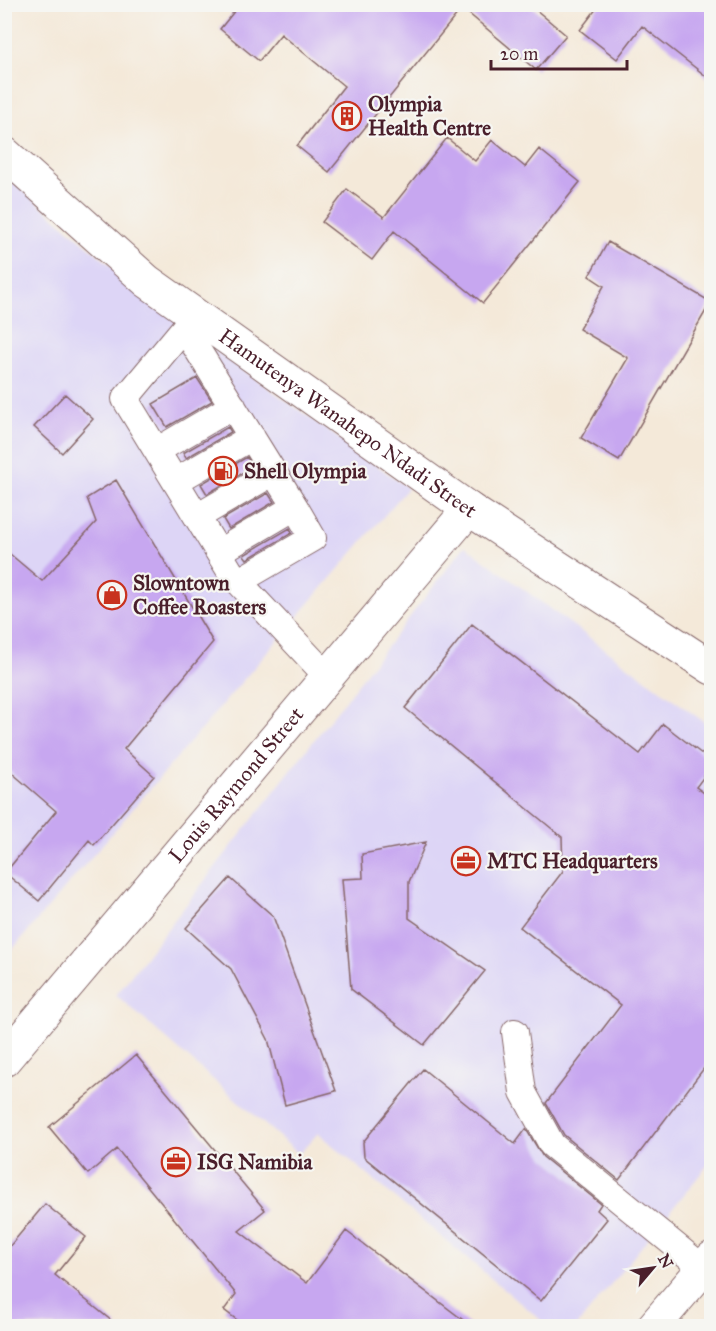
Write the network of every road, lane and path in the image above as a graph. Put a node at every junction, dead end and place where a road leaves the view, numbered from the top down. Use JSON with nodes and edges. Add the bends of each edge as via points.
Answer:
{"nodes":[{"id":1,"x":4,"y":153,"type":"edge"},
{"id":2,"x":190,"y":321,"type":"junction"},
{"id":3,"x":233,"y":406,"type":"junction"},
{"id":4,"x":252,"y":437,"type":"junction"},
{"id":5,"x":158,"y":450,"type":"junction"},
{"id":6,"x":274,"y":472,"type":"junction"},
{"id":7,"x":176,"y":481,"type":"junction"},
{"id":8,"x":295,"y":507,"type":"junction"},
{"id":9,"x":469,"y":509,"type":"junction"},
{"id":10,"x":197,"y":517,"type":"junction"},
{"id":11,"x":219,"y":552,"type":"junction"},
{"id":12,"x":239,"y":581,"type":"junction"},
{"id":13,"x":711,"y":668,"type":"edge"},
{"id":14,"x":328,"y":676,"type":"junction"},
{"id":15,"x":515,"y":1032,"type":"dead end"},
{"id":16,"x":4,"y":1060,"type":"edge"},
{"id":17,"x":707,"y":1263,"type":"edge"},
{"id":18,"x":654,"y":1326,"type":"edge"}],
"edges":[{"from":1,"to":2,"type":"street","name":"Hamutenya Wanahepo Ndadi Street"},
{"from":2,"to":3,"type":"lane"},
{"from":2,"to":5,"type":"lane","via":[[125,399]]},
{"from":2,"to":9,"type":"street","name":"Hamutenya Wanahepo Ndadi Street"},
{"from":3,"to":4,"type":"lane"},
{"from":3,"to":5,"type":"lane"},
{"from":4,"to":6,"type":"lane"},
{"from":4,"to":7,"type":"lane"},
{"from":5,"to":7,"type":"lane"},
{"from":6,"to":8,"type":"lane"},
{"from":6,"to":10,"type":"lane"},
{"from":7,"to":10,"type":"lane"},
{"from":8,"to":11,"type":"lane"},
{"from":8,"to":12,"type":"lane","via":[[313,538]]},
{"from":9,"to":13,"type":"street","name":"Hamutenya Wanahepo Ndadi Street"},
{"from":9,"to":14,"type":"street","name":"Louis Raymond Street"},
{"from":10,"to":11,"type":"lane"},
{"from":11,"to":12,"type":"lane"},
{"from":12,"to":14,"type":"lane"},
{"from":14,"to":16,"type":"street","name":"Louis Raymond Street"},
{"from":15,"to":17,"type":"lane","via":[[523,1092],[552,1145]]},
{"from":17,"to":18,"type":"street"}]}
